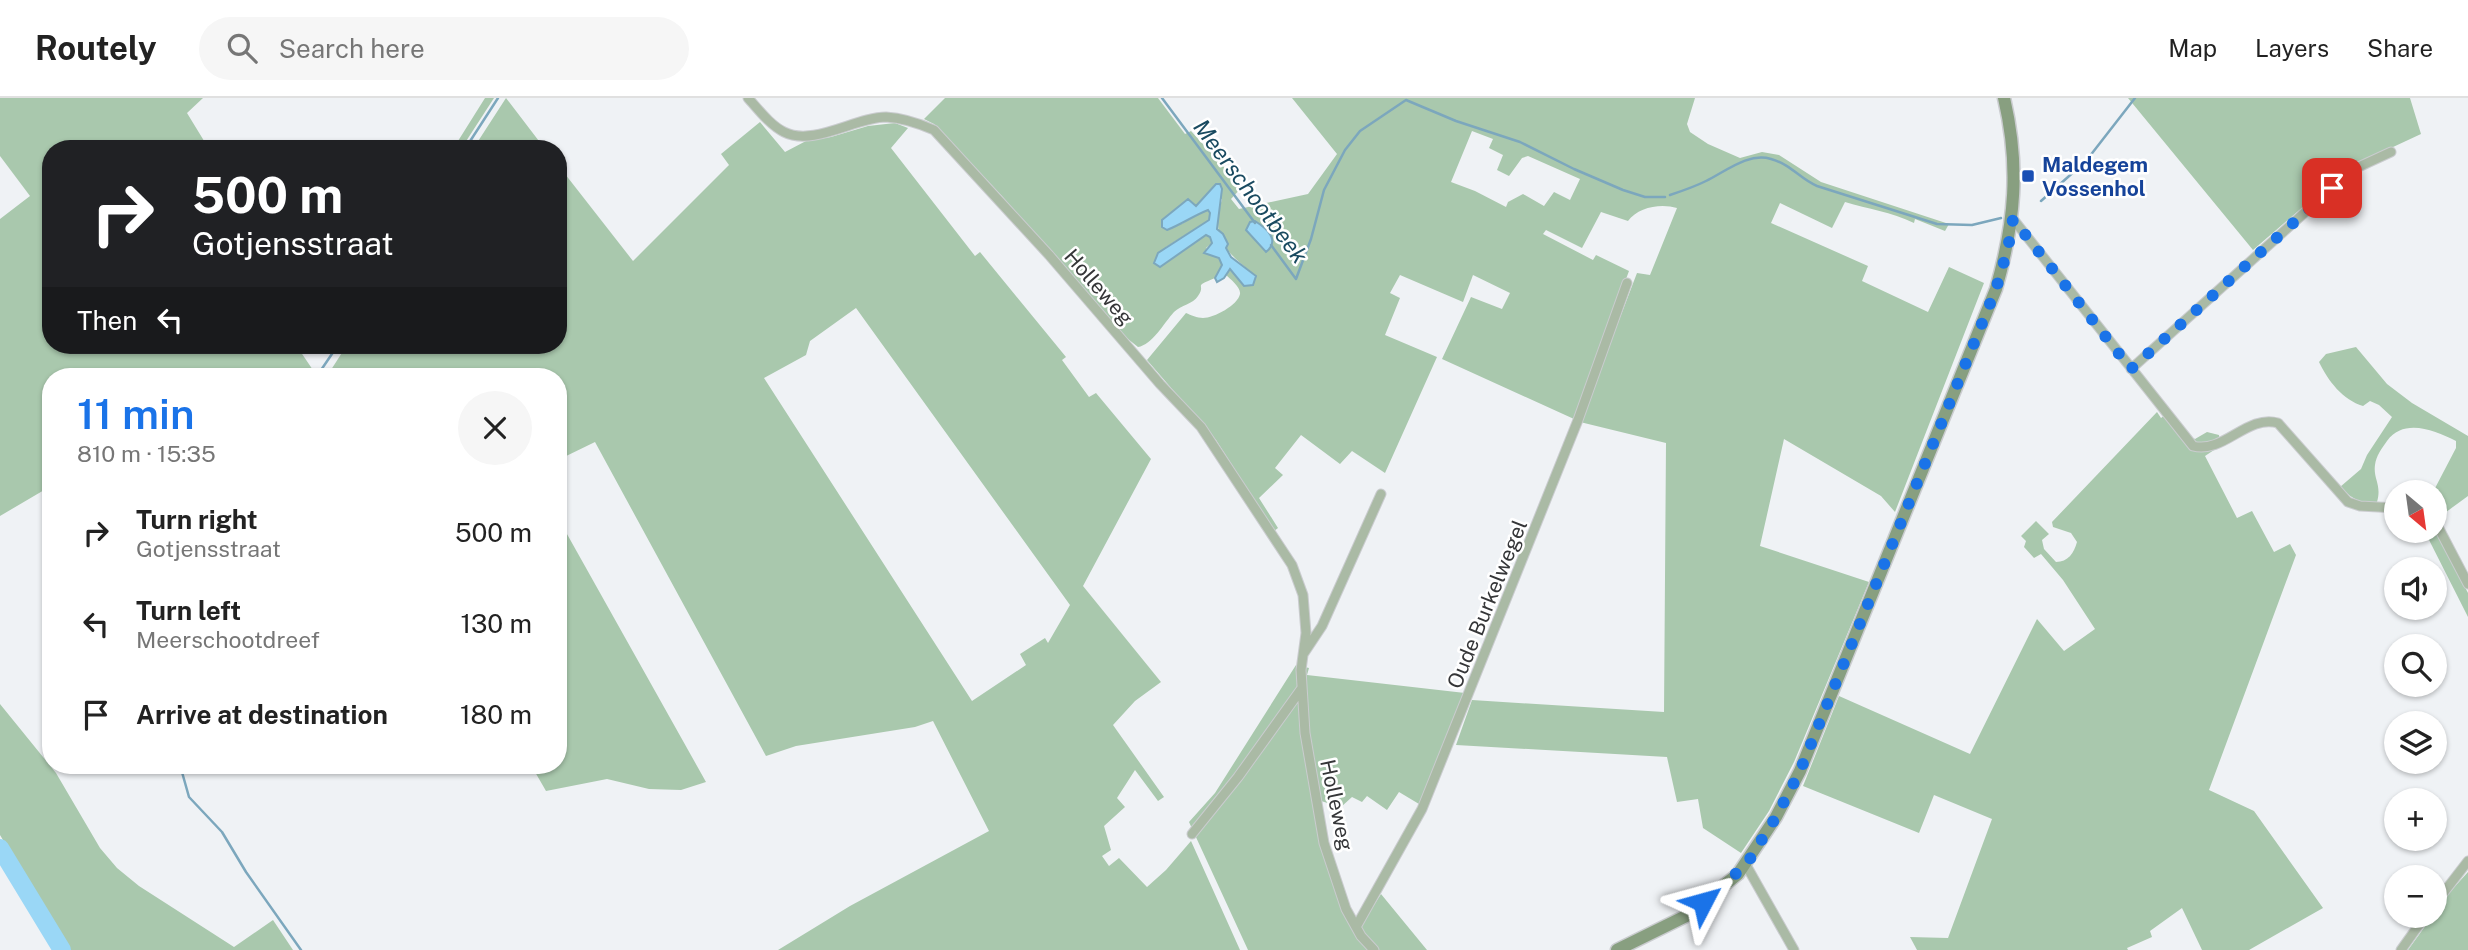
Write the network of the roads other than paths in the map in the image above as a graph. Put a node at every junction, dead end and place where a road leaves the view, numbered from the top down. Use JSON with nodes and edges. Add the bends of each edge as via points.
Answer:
{"nodes":[{"id":1,"x":748,"y":98,"type":"edge"},
{"id":2,"x":2004,"y":98,"type":"edge"},
{"id":3,"x":2391,"y":152,"type":"dead end"},
{"id":4,"x":2013,"y":219,"type":"junction"},
{"id":5,"x":1628,"y":283,"type":"dead end"},
{"id":6,"x":2131,"y":369,"type":"junction"},
{"id":7,"x":1381,"y":494,"type":"dead end"},
{"id":8,"x":2384,"y":507,"type":"edge"},
{"id":9,"x":2447,"y":543,"type":"edge"},
{"id":10,"x":2468,"y":584,"type":"edge"},
{"id":11,"x":1303,"y":655,"type":"junction"},
{"id":12,"x":1302,"y":688,"type":"junction"},
{"id":13,"x":1192,"y":834,"type":"dead end"},
{"id":14,"x":2468,"y":861,"type":"edge"},
{"id":15,"x":1746,"y":865,"type":"junction"},
{"id":16,"x":2447,"y":888,"type":"edge"},
{"id":17,"x":1356,"y":927,"type":"junction"},
{"id":18,"x":2417,"y":928,"type":"edge"},
{"id":19,"x":1374,"y":950,"type":"edge"},
{"id":20,"x":1617,"y":950,"type":"edge"},
{"id":21,"x":1794,"y":950,"type":"edge"},
{"id":22,"x":2401,"y":950,"type":"edge"}],
"edges":[{"from":1,"to":11,"type":"street","name":"Holleweg","via":[[767,119],[793,135],[884,117],[912,120],[934,130],[1201,427],[1292,565],[1303,595]]},
{"from":2,"to":4,"type":"street","via":[[2014,152]]},
{"from":3,"to":6,"type":"street","via":[[2352,170]]},
{"from":4,"to":6,"type":"street"},
{"from":4,"to":15,"type":"street","via":[[1996,289],[1854,642],[1800,771]]},
{"from":5,"to":17,"type":"street","name":"Oude Burkelwegel","via":[[1422,809]]},
{"from":6,"to":8,"type":"street","via":[[2193,446],[2209,446],[2269,420],[2278,423],[2348,502]]},
{"from":7,"to":11,"type":"street","via":[[1322,626]]},
{"from":9,"to":10,"type":"street"},
{"from":11,"to":12,"type":"street","name":"Holleweg"},
{"from":12,"to":13,"type":"street"},
{"from":12,"to":17,"type":"street","name":"Holleweg","via":[[1324,843]]},
{"from":14,"to":16,"type":"street"},
{"from":15,"to":20,"type":"street","via":[[1686,916]]},
{"from":15,"to":21,"type":"street"},
{"from":17,"to":19,"type":"street","name":"Holleweg"},
{"from":18,"to":22,"type":"street"}]}
